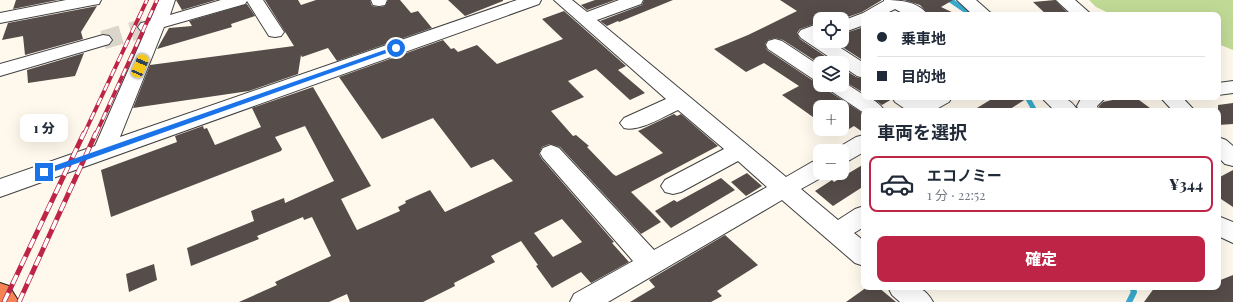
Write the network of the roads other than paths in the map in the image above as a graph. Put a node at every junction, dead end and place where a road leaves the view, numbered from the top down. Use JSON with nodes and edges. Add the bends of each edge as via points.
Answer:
{"nodes":[{"id":1,"x":93,"y":0,"type":"edge"},
{"id":2,"x":167,"y":0,"type":"edge"},
{"id":3,"x":239,"y":0,"type":"edge"},
{"id":4,"x":255,"y":0,"type":"edge"},
{"id":5,"x":533,"y":0,"type":"edge"},
{"id":6,"x":562,"y":0,"type":"edge"},
{"id":7,"x":635,"y":0,"type":"edge"},
{"id":8,"x":965,"y":0,"type":"edge"},
{"id":9,"x":1064,"y":0,"type":"edge"},
{"id":10,"x":894,"y":1,"type":"edge"},
{"id":11,"x":875,"y":12,"type":"edge"},
{"id":12,"x":914,"y":12,"type":"edge"},
{"id":13,"x":980,"y":12,"type":"edge"},
{"id":14,"x":1080,"y":12,"type":"edge"},
{"id":15,"x":0,"y":18,"type":"edge"},
{"id":16,"x":584,"y":19,"type":"junction"},
{"id":17,"x":861,"y":19,"type":"edge"},
{"id":18,"x":849,"y":25,"type":"edge"},
{"id":19,"x":151,"y":26,"type":"junction"},
{"id":20,"x":813,"y":31,"type":"edge"},
{"id":21,"x":275,"y":32,"type":"dead end"},
{"id":22,"x":813,"y":38,"type":"edge"},
{"id":23,"x":103,"y":40,"type":"tunnel mouth"},
{"id":24,"x":775,"y":45,"type":"dead end"},
{"id":25,"x":828,"y":48,"type":"edge"},
{"id":26,"x":0,"y":70,"type":"edge"},
{"id":27,"x":813,"y":70,"type":"edge"},
{"id":28,"x":861,"y":70,"type":"edge"},
{"id":29,"x":1233,"y":87,"type":"edge"},
{"id":30,"x":1221,"y":89,"type":"edge"},
{"id":31,"x":846,"y":92,"type":"edge"},
{"id":32,"x":906,"y":100,"type":"edge"},
{"id":33,"x":937,"y":100,"type":"edge"},
{"id":34,"x":1055,"y":100,"type":"edge"},
{"id":35,"x":680,"y":101,"type":"junction"},
{"id":36,"x":870,"y":108,"type":"edge"},
{"id":37,"x":916,"y":108,"type":"edge"},
{"id":38,"x":923,"y":108,"type":"edge"},
{"id":39,"x":1064,"y":108,"type":"edge"},
{"id":40,"x":632,"y":123,"type":"dead end"},
{"id":41,"x":861,"y":144,"type":"edge"},
{"id":42,"x":1221,"y":148,"type":"edge"},
{"id":43,"x":104,"y":151,"type":"junction"},
{"id":44,"x":739,"y":151,"type":"junction"},
{"id":45,"x":849,"y":151,"type":"edge"},
{"id":46,"x":551,"y":153,"type":"dead end"},
{"id":47,"x":1233,"y":158,"type":"edge"},
{"id":48,"x":813,"y":172,"type":"edge"},
{"id":49,"x":673,"y":186,"type":"dead end"},
{"id":50,"x":0,"y":188,"type":"edge"},
{"id":51,"x":783,"y":189,"type":"junction"},
{"id":52,"x":861,"y":217,"type":"edge"},
{"id":53,"x":1221,"y":226,"type":"edge"},
{"id":54,"x":836,"y":233,"type":"junction"},
{"id":55,"x":1233,"y":233,"type":"edge"},
{"id":56,"x":861,"y":254,"type":"edge"},
{"id":57,"x":650,"y":264,"type":"junction"},
{"id":58,"x":905,"y":290,"type":"edge"},
{"id":59,"x":0,"y":294,"type":"edge"},
{"id":60,"x":5,"y":302,"type":"edge"},
{"id":61,"x":584,"y":302,"type":"edge"},
{"id":62,"x":919,"y":302,"type":"edge"}],
"edges":[{"from":1,"to":15,"type":"street"},
{"from":2,"to":19,"type":"street"},
{"from":3,"to":19,"type":"street"},
{"from":4,"to":21,"type":"street"},
{"from":5,"to":43,"type":"street"},
{"from":6,"to":16,"type":"street"},
{"from":7,"to":16,"type":"street"},
{"from":8,"to":13,"type":"street"},
{"from":9,"to":14,"type":"street"},
{"from":10,"to":11,"type":"street"},
{"from":10,"to":12,"type":"street"},
{"from":16,"to":35,"type":"street"},
{"from":17,"to":18,"type":"street"},
{"from":19,"to":43,"type":"street"},
{"from":20,"to":22,"type":"street","via":[[807,34]]},
{"from":23,"to":26,"type":"street"},
{"from":24,"to":27,"type":"street"},
{"from":25,"to":28,"type":"street"},
{"from":29,"to":30,"type":"street"},
{"from":31,"to":36,"type":"street"},
{"from":32,"to":37,"type":"street"},
{"from":33,"to":38,"type":"street"},
{"from":34,"to":39,"type":"street"},
{"from":35,"to":40,"type":"street"},
{"from":35,"to":44,"type":"street"},
{"from":41,"to":45,"type":"street"},
{"from":42,"to":47,"type":"street"},
{"from":43,"to":50,"type":"street"},
{"from":44,"to":49,"type":"street"},
{"from":44,"to":51,"type":"street"},
{"from":46,"to":57,"type":"street"},
{"from":48,"to":51,"type":"street"},
{"from":51,"to":54,"type":"street"},
{"from":51,"to":57,"type":"street"},
{"from":52,"to":54,"type":"street"},
{"from":53,"to":55,"type":"street"},
{"from":54,"to":56,"type":"street"},
{"from":57,"to":61,"type":"street"},
{"from":58,"to":62,"type":"street"},
{"from":59,"to":60,"type":"highway"}]}
